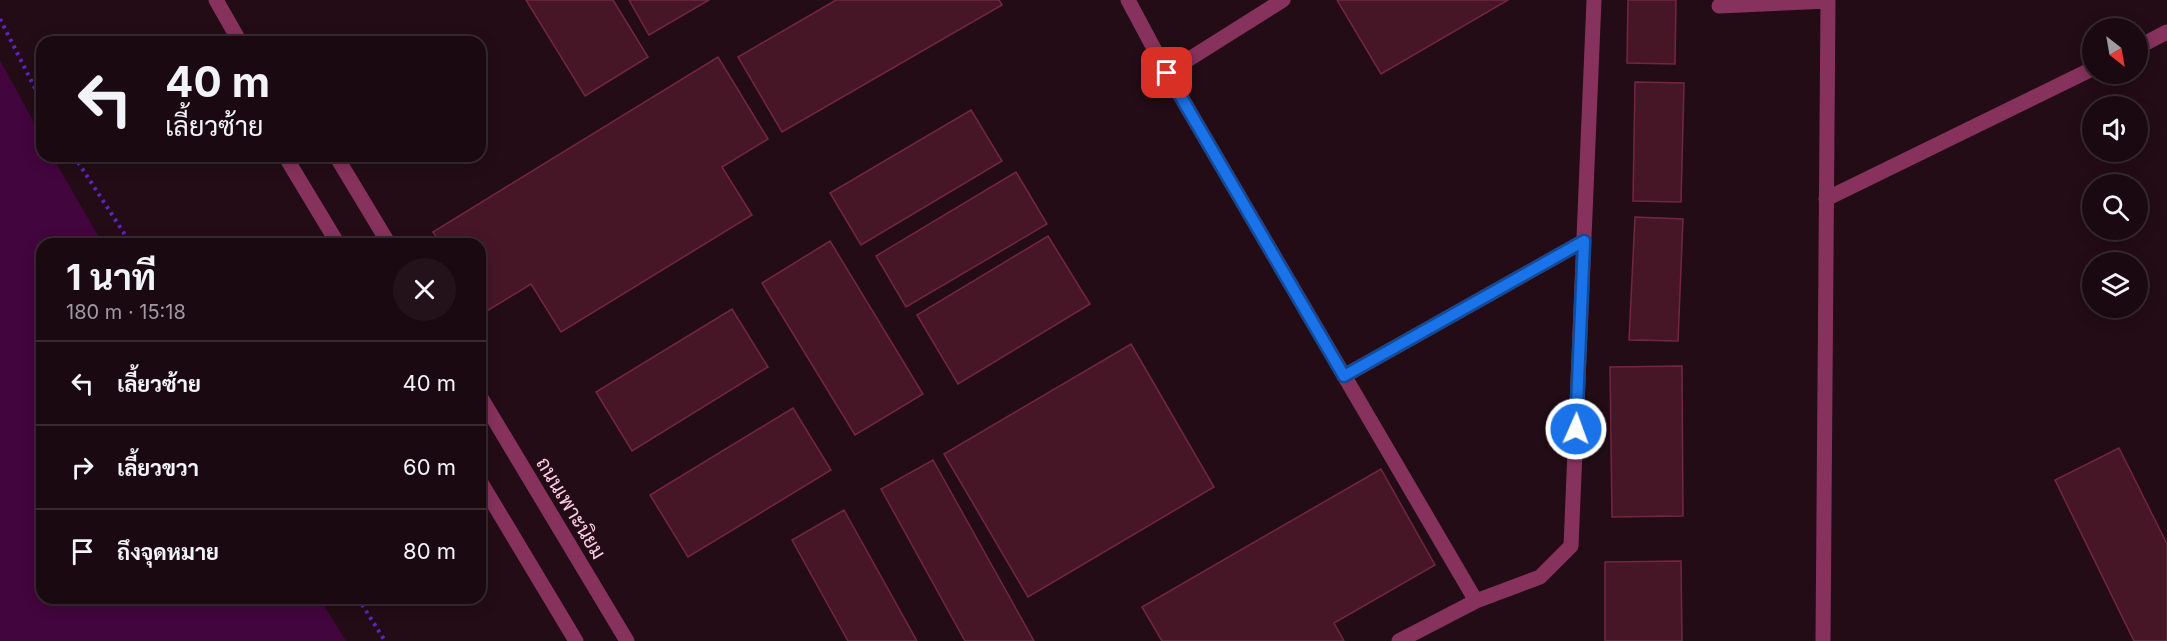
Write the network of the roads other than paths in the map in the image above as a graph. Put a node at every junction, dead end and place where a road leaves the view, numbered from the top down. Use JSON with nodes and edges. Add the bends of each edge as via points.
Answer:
{"nodes":[{"id":1,"x":216,"y":0,"type":"edge"},
{"id":2,"x":1128,"y":0,"type":"edge"},
{"id":3,"x":1283,"y":0,"type":"edge"},
{"id":4,"x":1594,"y":0,"type":"edge"},
{"id":5,"x":1828,"y":0,"type":"edge"},
{"id":6,"x":1719,"y":6,"type":"dead end"},
{"id":7,"x":2167,"y":32,"type":"edge"},
{"id":8,"x":237,"y":36,"type":"edge"},
{"id":9,"x":2148,"y":42,"type":"edge"},
{"id":10,"x":1167,"y":73,"type":"junction"},
{"id":11,"x":2082,"y":74,"type":"edge"},
{"id":12,"x":289,"y":162,"type":"edge"},
{"id":13,"x":340,"y":162,"type":"edge"},
{"id":14,"x":1827,"y":199,"type":"junction"},
{"id":15,"x":334,"y":238,"type":"edge"},
{"id":16,"x":385,"y":238,"type":"edge"},
{"id":17,"x":1584,"y":241,"type":"junction"},
{"id":18,"x":1344,"y":376,"type":"junction"},
{"id":19,"x":486,"y":406,"type":"edge"},
{"id":20,"x":486,"y":491,"type":"edge"},
{"id":21,"x":1476,"y":601,"type":"junction"},
{"id":22,"x":576,"y":641,"type":"edge"},
{"id":23,"x":627,"y":641,"type":"edge"},
{"id":24,"x":1399,"y":641,"type":"edge"},
{"id":25,"x":1823,"y":641,"type":"edge"}],
"edges":[{"from":1,"to":8,"type":"street"},
{"from":2,"to":10,"type":"street"},
{"from":3,"to":10,"type":"street"},
{"from":4,"to":17,"type":"street"},
{"from":5,"to":6,"type":"street"},
{"from":5,"to":14,"type":"street"},
{"from":7,"to":9,"type":"street"},
{"from":10,"to":18,"type":"street"},
{"from":11,"to":14,"type":"street"},
{"from":12,"to":15,"type":"street"},
{"from":13,"to":16,"type":"street"},
{"from":14,"to":25,"type":"street"},
{"from":17,"to":18,"type":"street"},
{"from":17,"to":21,"type":"street","via":[[1571,546],[1540,577]]},
{"from":18,"to":21,"type":"street"},
{"from":19,"to":23,"type":"street","name":"ถนนเพาะนิยม"},
{"from":20,"to":22,"type":"street"},
{"from":21,"to":24,"type":"street"}]}
